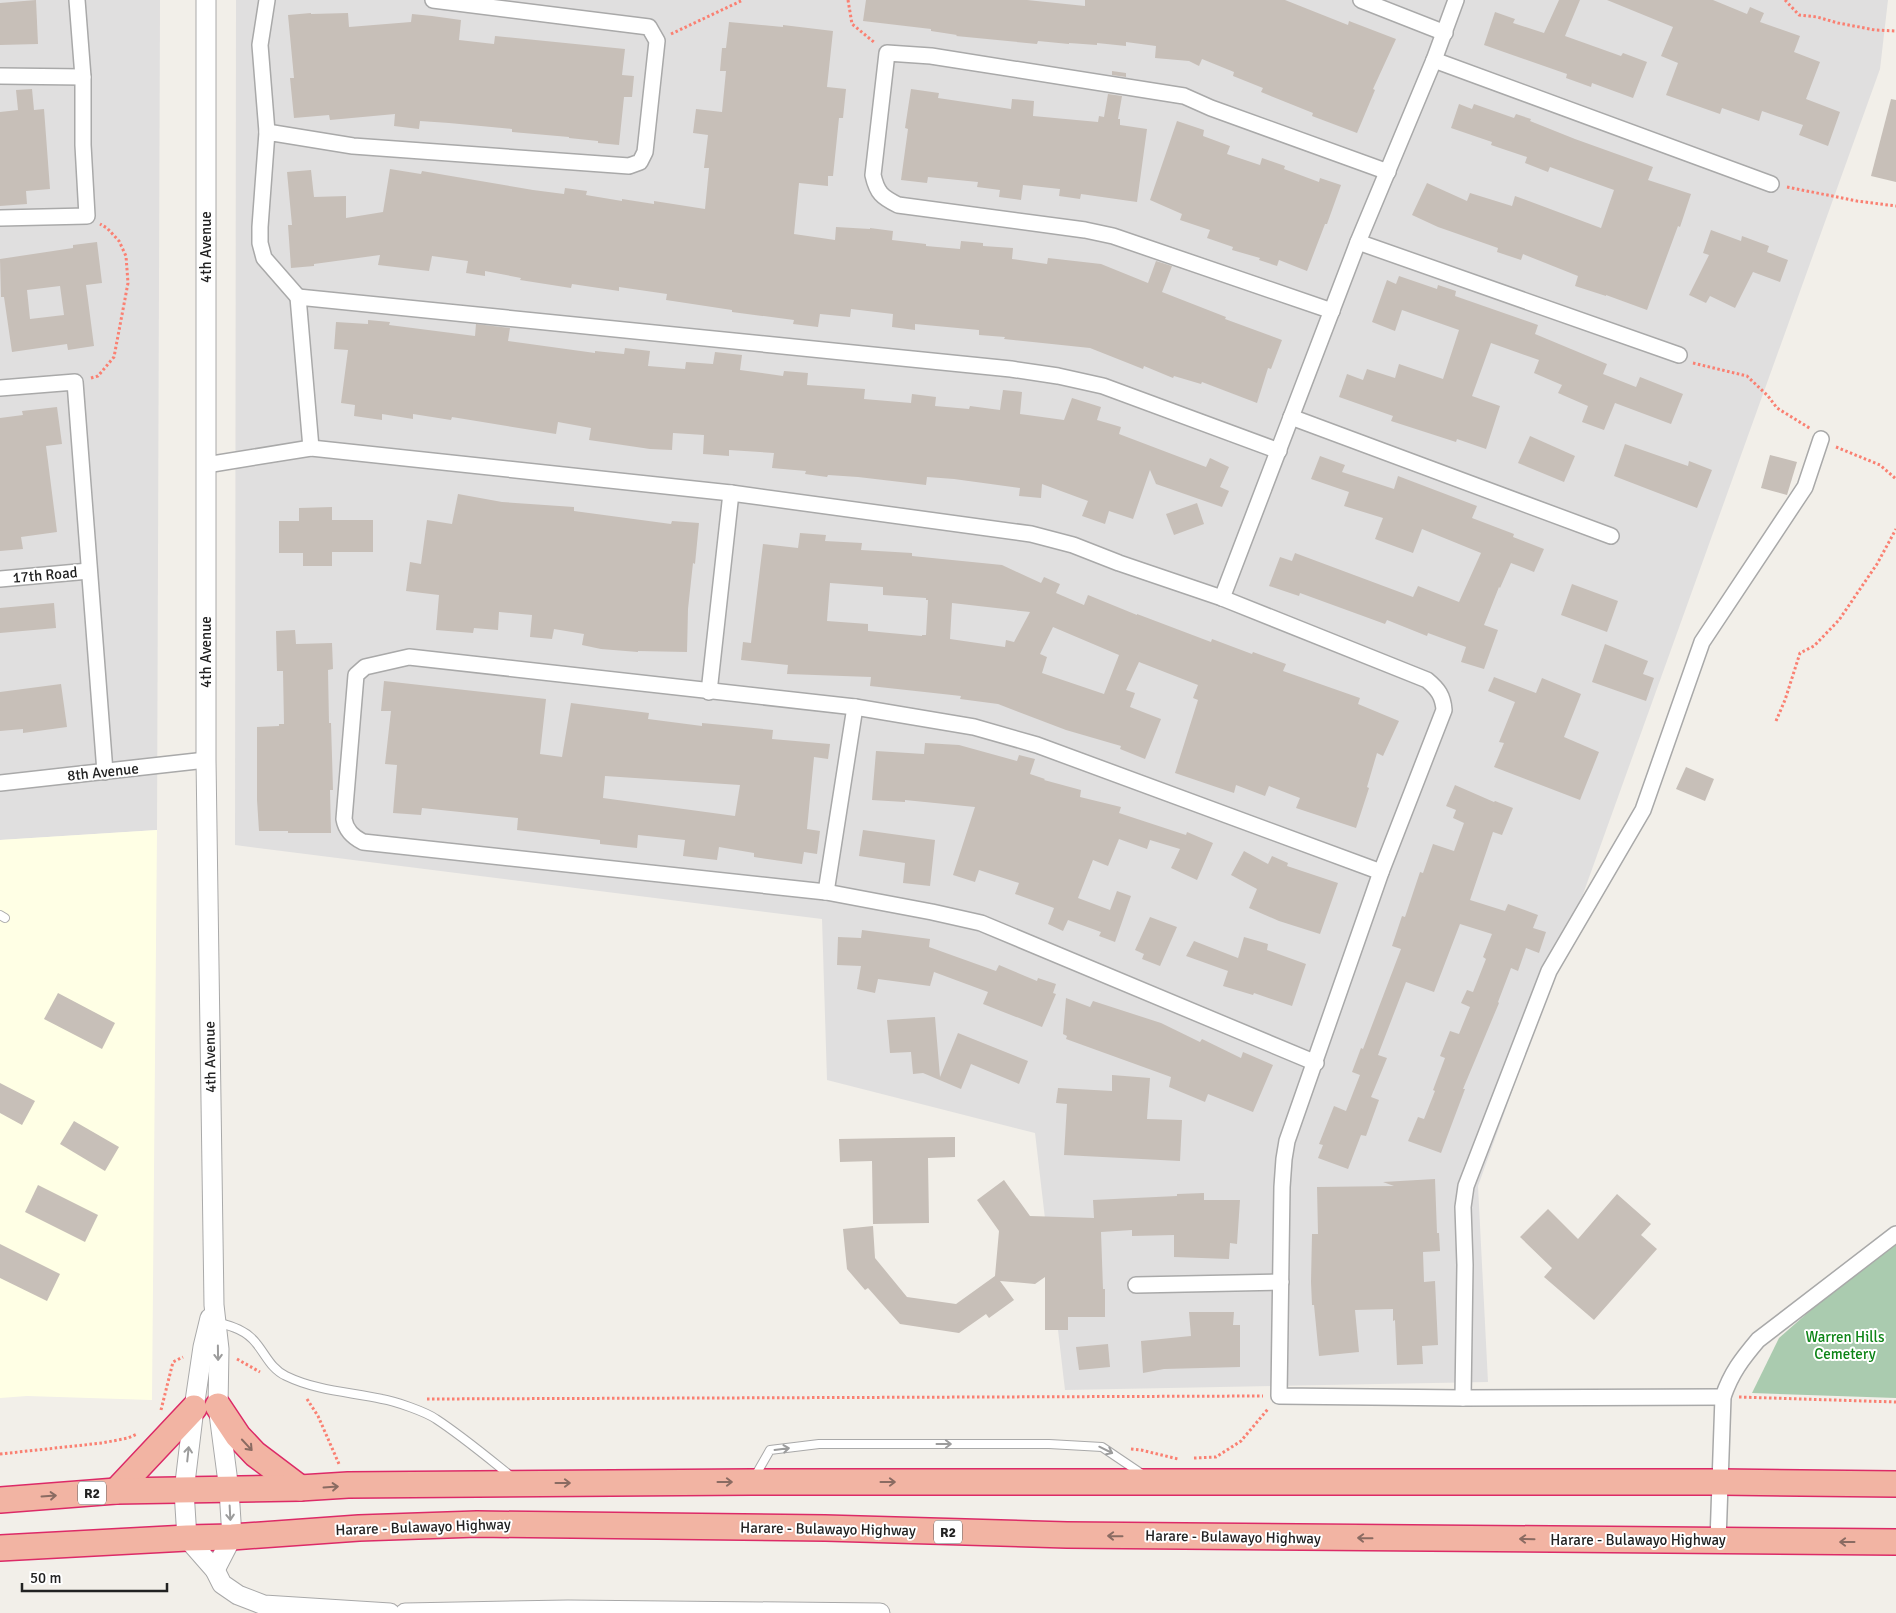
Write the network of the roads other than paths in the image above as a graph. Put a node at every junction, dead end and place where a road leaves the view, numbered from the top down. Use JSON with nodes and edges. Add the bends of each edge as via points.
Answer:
{"nodes":[{"id":1,"x":77,"y":0,"type":"edge"},
{"id":2,"x":206,"y":0,"type":"edge"},
{"id":3,"x":267,"y":0,"type":"edge"},
{"id":4,"x":433,"y":0,"type":"edge"},
{"id":5,"x":1362,"y":0,"type":"edge"},
{"id":6,"x":1456,"y":0,"type":"edge"},
{"id":7,"x":1445,"y":33,"type":"junction"},
{"id":8,"x":1434,"y":60,"type":"junction"},
{"id":9,"x":0,"y":76,"type":"edge"},
{"id":10,"x":82,"y":78,"type":"junction"},
{"id":11,"x":267,"y":132,"type":"junction"},
{"id":12,"x":1388,"y":172,"type":"junction"},
{"id":13,"x":1772,"y":184,"type":"road end"},
{"id":14,"x":0,"y":218,"type":"edge"},
{"id":15,"x":1358,"y":242,"type":"junction"},
{"id":16,"x":298,"y":297,"type":"junction"},
{"id":17,"x":1332,"y":311,"type":"junction"},
{"id":18,"x":1679,"y":355,"type":"road end"},
{"id":19,"x":0,"y":388,"type":"edge"},
{"id":20,"x":1291,"y":417,"type":"junction"},
{"id":21,"x":1820,"y":439,"type":"road end"},
{"id":22,"x":311,"y":448,"type":"junction"},
{"id":23,"x":1279,"y":451,"type":"junction"},
{"id":24,"x":206,"y":464,"type":"junction"},
{"id":25,"x":731,"y":493,"type":"junction"},
{"id":26,"x":1611,"y":536,"type":"dead end"},
{"id":27,"x":89,"y":571,"type":"junction"},
{"id":28,"x":0,"y":579,"type":"edge"},
{"id":29,"x":1222,"y":598,"type":"junction"},
{"id":30,"x":709,"y":692,"type":"junction"},
{"id":31,"x":855,"y":707,"type":"junction"},
{"id":32,"x":206,"y":760,"type":"junction"},
{"id":33,"x":105,"y":772,"type":"junction"},
{"id":34,"x":0,"y":783,"type":"edge"},
{"id":35,"x":1381,"y":872,"type":"junction"},
{"id":36,"x":826,"y":892,"type":"junction"},
{"id":37,"x":1316,"y":1062,"type":"junction"},
{"id":38,"x":1896,"y":1234,"type":"edge"},
{"id":39,"x":1281,"y":1282,"type":"junction"},
{"id":40,"x":1136,"y":1285,"type":"dead end"},
{"id":41,"x":215,"y":1313,"type":"junction"},
{"id":42,"x":211,"y":1348,"type":"junction"},
{"id":43,"x":1723,"y":1397,"type":"junction"},
{"id":44,"x":1463,"y":1398,"type":"junction"},
{"id":45,"x":218,"y":1406,"type":"junction"},
{"id":46,"x":194,"y":1408,"type":"junction"},
{"id":47,"x":751,"y":1482,"type":"junction"},
{"id":48,"x":1152,"y":1482,"type":"junction"},
{"id":49,"x":1721,"y":1482,"type":"junction"},
{"id":50,"x":521,"y":1484,"type":"junction"},
{"id":51,"x":1896,"y":1484,"type":"edge"},
{"id":52,"x":300,"y":1488,"type":"junction"},
{"id":53,"x":229,"y":1490,"type":"junction"},
{"id":54,"x":116,"y":1491,"type":"junction"},
{"id":55,"x":184,"y":1491,"type":"junction"},
{"id":56,"x":0,"y":1500,"type":"edge"},
{"id":57,"x":232,"y":1537,"type":"junction"},
{"id":58,"x":187,"y":1538,"type":"junction"},
{"id":59,"x":1718,"y":1541,"type":"junction"},
{"id":60,"x":1896,"y":1542,"type":"edge"},
{"id":61,"x":0,"y":1548,"type":"edge"},
{"id":62,"x":214,"y":1570,"type":"junction"},
{"id":63,"x":390,"y":1613,"type":"edge"},
{"id":64,"x":405,"y":1613,"type":"edge"},
{"id":65,"x":880,"y":1613,"type":"edge"}],
"edges":[{"from":1,"to":10,"type":"street"},
{"from":2,"to":24,"type":"street","name":"4th Avenue"},
{"from":3,"to":11,"type":"street","via":[[260,45]]},
{"from":4,"to":11,"type":"street","via":[[649,27],[657,41],[645,152],[640,162],[629,166],[353,146]]},
{"from":5,"to":7,"type":"street"},
{"from":6,"to":7,"type":"street"},
{"from":7,"to":8,"type":"street"},
{"from":8,"to":12,"type":"street"},
{"from":8,"to":13,"type":"street"},
{"from":9,"to":10,"type":"street"},
{"from":10,"to":14,"type":"street","via":[[87,216]]},
{"from":11,"to":16,"type":"street","via":[[260,243],[264,258]]},
{"from":12,"to":15,"type":"street"},
{"from":12,"to":17,"type":"street","via":[[1184,96],[931,56],[887,53],[873,175],[883,198],[898,205],[1113,236]]},
{"from":15,"to":17,"type":"street"},
{"from":15,"to":18,"type":"street"},
{"from":16,"to":22,"type":"street"},
{"from":16,"to":23,"type":"street","via":[[1058,376],[1103,386]]},
{"from":17,"to":20,"type":"street"},
{"from":19,"to":27,"type":"street","via":[[75,382]]},
{"from":20,"to":23,"type":"street"},
{"from":20,"to":26,"type":"street"},
{"from":21,"to":44,"type":"street","via":[[1805,487],[1702,642],[1643,810],[1549,971],[1466,1186],[1463,1207]]},
{"from":22,"to":24,"type":"street"},
{"from":22,"to":25,"type":"street"},
{"from":23,"to":29,"type":"street"},
{"from":24,"to":32,"type":"street","name":"4th Avenue"},
{"from":25,"to":29,"type":"street","via":[[1031,534],[1073,545]]},
{"from":25,"to":30,"type":"street"},
{"from":27,"to":28,"type":"street","name":"17th Road"},
{"from":27,"to":33,"type":"street"},
{"from":29,"to":35,"type":"street","via":[[1427,680],[1443,698],[1444,710]]},
{"from":30,"to":31,"type":"street"},
{"from":30,"to":36,"type":"street","via":[[408,657],[366,667],[356,675],[345,826],[363,842]]},
{"from":31,"to":35,"type":"street","via":[[974,728],[1037,745]]},
{"from":31,"to":36,"type":"street"},
{"from":32,"to":33,"type":"street","name":"8th Avenue"},
{"from":32,"to":41,"type":"street","name":"4th Avenue"},
{"from":33,"to":34,"type":"street","name":"8th Avenue"},
{"from":35,"to":37,"type":"street"},
{"from":36,"to":37,"type":"street","via":[[981,923]]},
{"from":37,"to":39,"type":"street","via":[[1287,1141],[1284,1159]]},
{"from":38,"to":43,"type":"street","via":[[1758,1340],[1729,1378]]},
{"from":39,"to":40,"type":"street"},
{"from":39,"to":44,"type":"street","via":[[1279,1396]]},
{"from":41,"to":42,"type":"street","name":"4th Avenue"},
{"from":41,"to":50,"type":"lane","via":[[256,1341],[272,1366],[283,1374],[304,1384],[384,1399],[434,1418]]},
{"from":42,"to":45,"type":"street","one_way":true},
{"from":42,"to":46,"type":"street"},
{"from":43,"to":44,"type":"street"},
{"from":43,"to":49,"type":"street"},
{"from":45,"to":52,"type":"highway","one_way":true,"via":[[255,1454]]},
{"from":45,"to":53,"type":"street"},
{"from":46,"to":54,"type":"highway"},
{"from":55,"to":46,"type":"street","one_way":true},
{"from":47,"to":48,"type":"highway","number":"R2","one_way":true},
{"from":47,"to":48,"type":"lane","one_way":true,"via":[[770,1450],[819,1444],[1102,1447]]},
{"from":50,"to":47,"type":"highway","number":"R2","one_way":true},
{"from":48,"to":49,"type":"highway","number":"R2"},
{"from":49,"to":51,"type":"highway","number":"R2"},
{"from":49,"to":59,"type":"street"},
{"from":52,"to":50,"type":"highway","number":"R2","one_way":true},
{"from":52,"to":53,"type":"highway","number":"R2"},
{"from":53,"to":55,"type":"highway","number":"R2"},
{"from":53,"to":57,"type":"street","one_way":true},
{"from":54,"to":55,"type":"highway","number":"R2"},
{"from":56,"to":54,"type":"highway","number":"R2","one_way":true},
{"from":55,"to":58,"type":"street"},
{"from":57,"to":58,"type":"highway","name":"Harare - Bulawayo Highway","number":"R2"},
{"from":59,"to":57,"type":"highway","name":"Harare - Bulawayo Highway","number":"R2","one_way":true,"via":[[1067,1535],[476,1524]]},
{"from":57,"to":62,"type":"street"},
{"from":58,"to":61,"type":"highway","name":"Harare - Bulawayo Highway","number":"R2"},
{"from":58,"to":62,"type":"street"},
{"from":60,"to":59,"type":"highway","name":"Harare - Bulawayo Highway","number":"R2","one_way":true},
{"from":62,"to":63,"type":"street","via":[[230,1590],[264,1605]]},
{"from":64,"to":65,"type":"street","via":[[568,1610]]}]}
